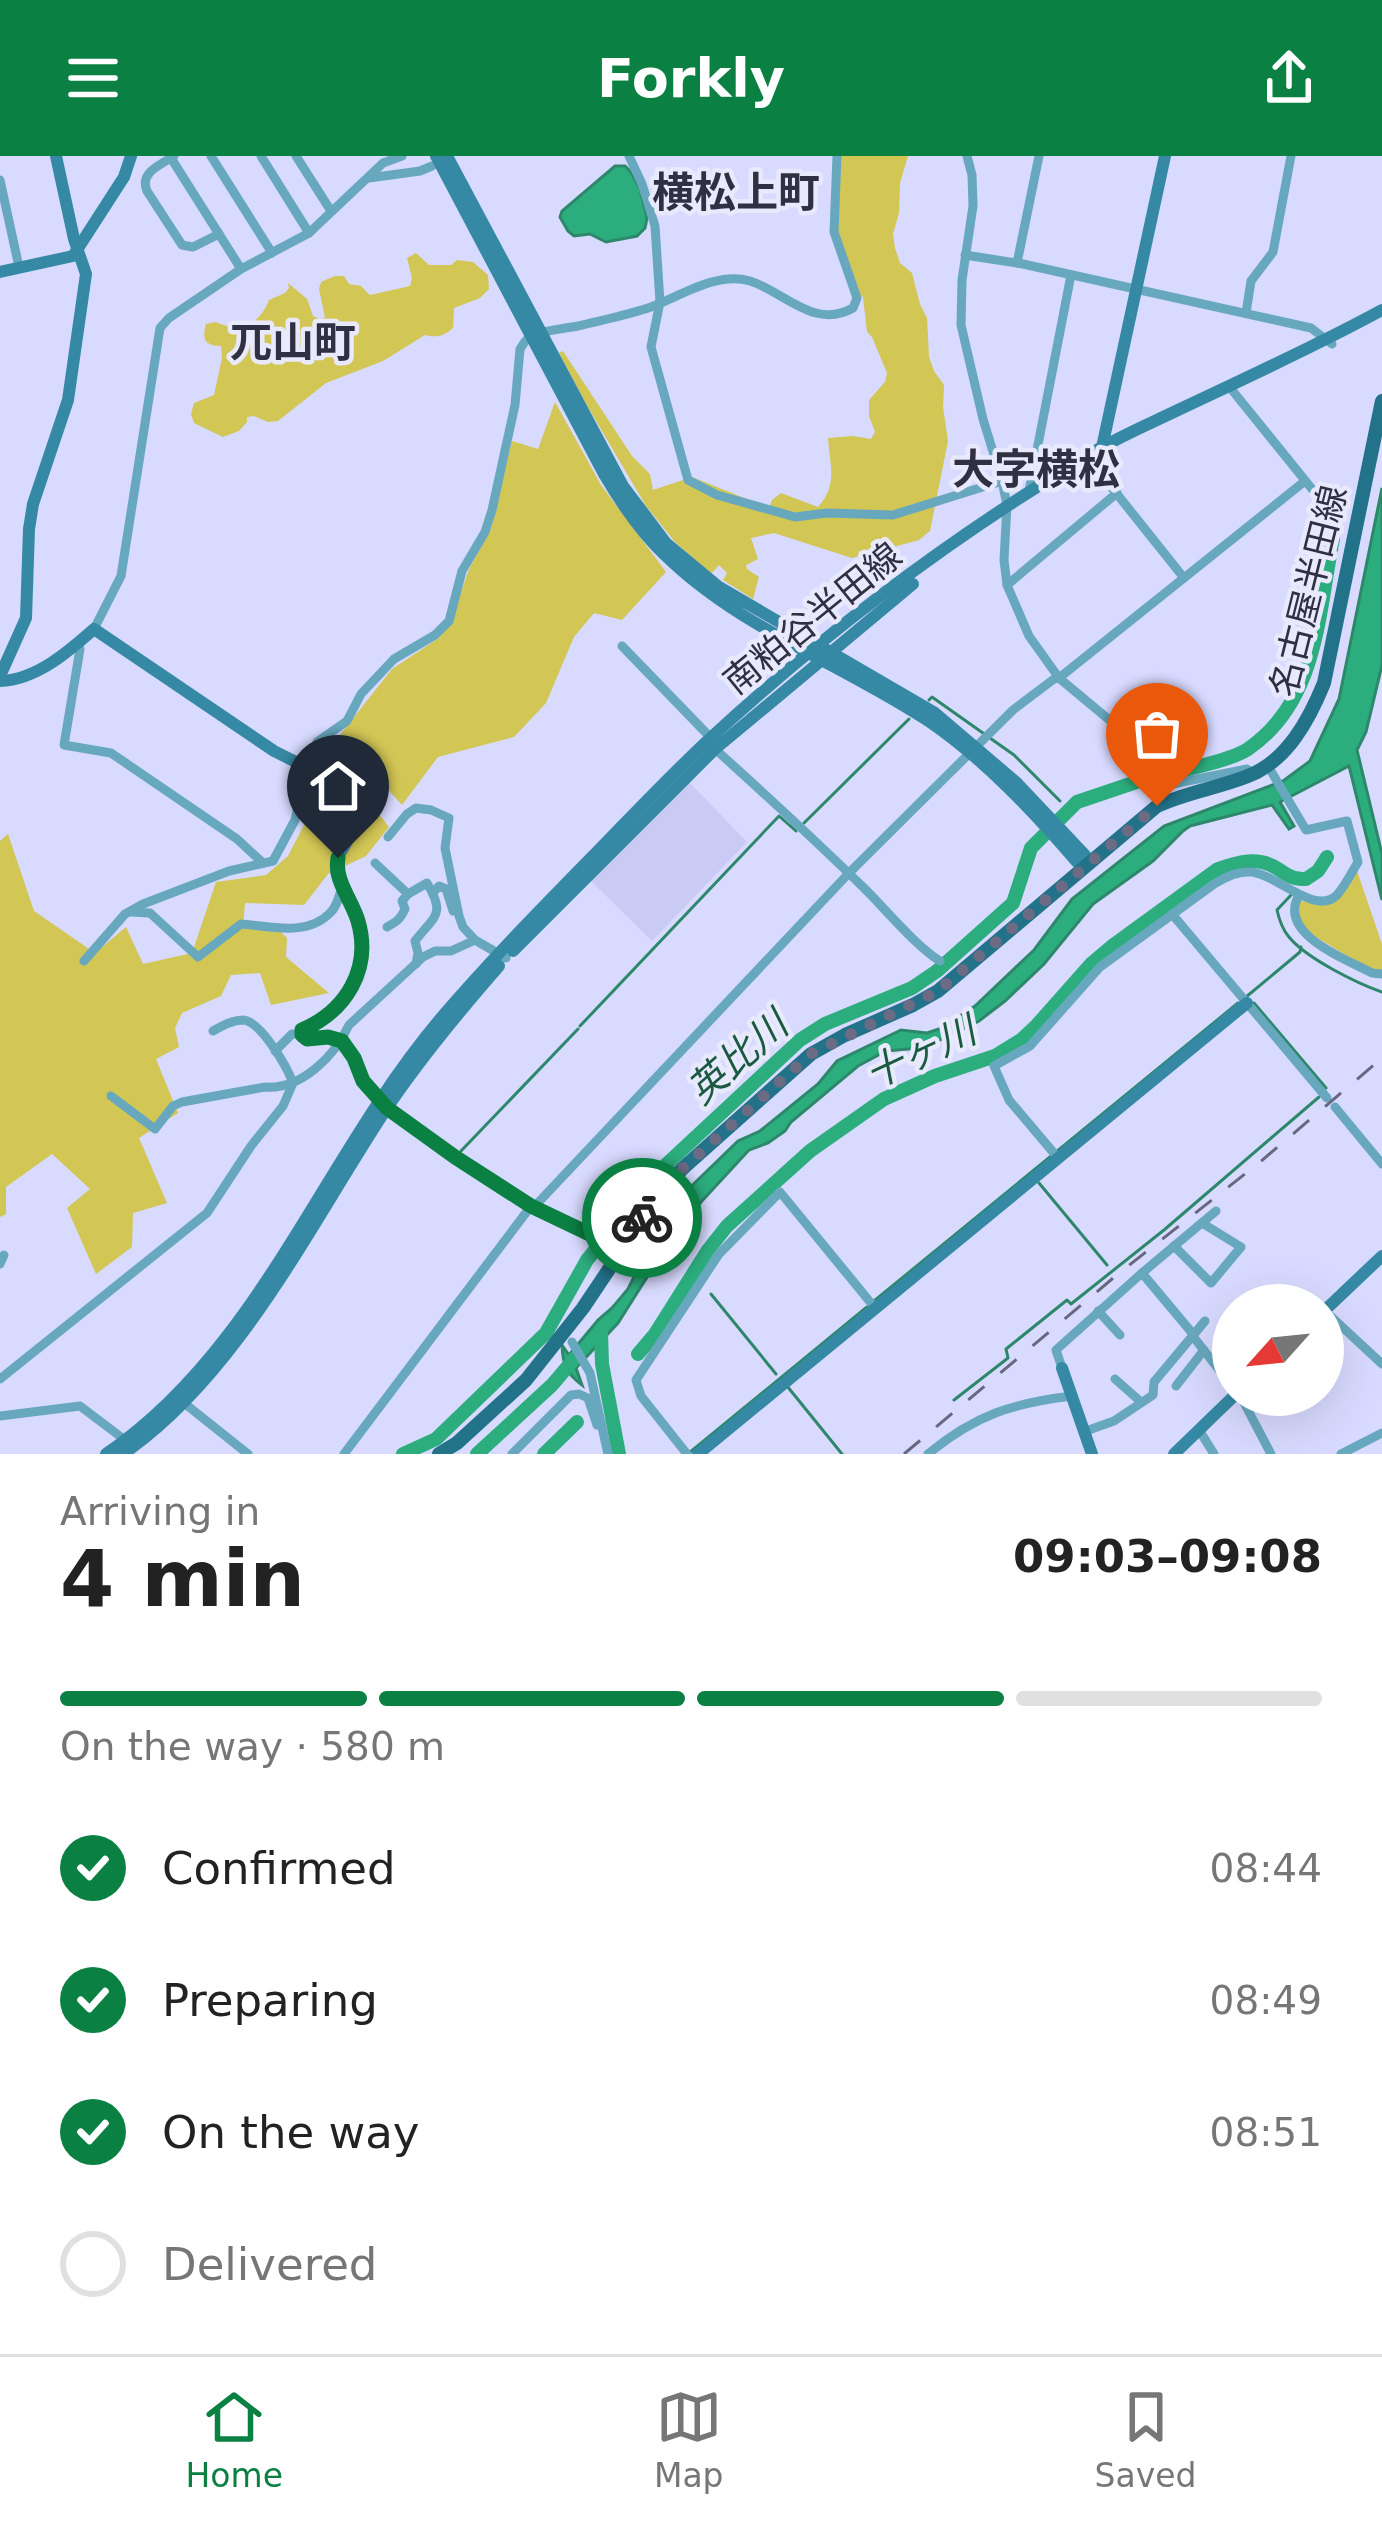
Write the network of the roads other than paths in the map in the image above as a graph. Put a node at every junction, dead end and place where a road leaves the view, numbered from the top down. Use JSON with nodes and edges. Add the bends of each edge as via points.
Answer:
{"nodes":[{"id":1,"x":56,"y":156,"type":"edge"},
{"id":2,"x":131,"y":156,"type":"edge"},
{"id":3,"x":211,"y":156,"type":"edge"},
{"id":4,"x":261,"y":156,"type":"edge"},
{"id":5,"x":296,"y":156,"type":"edge"},
{"id":6,"x":402,"y":156,"type":"edge"},
{"id":7,"x":447,"y":156,"type":"edge"},
{"id":8,"x":629,"y":156,"type":"edge"},
{"id":9,"x":837,"y":156,"type":"edge"},
{"id":10,"x":967,"y":156,"type":"edge"},
{"id":11,"x":1040,"y":156,"type":"edge"},
{"id":12,"x":1165,"y":156,"type":"edge"},
{"id":13,"x":1291,"y":156,"type":"edge"},
{"id":14,"x":173,"y":157,"type":"edge"},
{"id":15,"x":434,"y":161,"type":"edge"},
{"id":16,"x":369,"y":178,"type":"junction"},
{"id":17,"x":0,"y":180,"type":"edge"},
{"id":18,"x":331,"y":212,"type":"junction"},
{"id":19,"x":309,"y":232,"type":"junction"},
{"id":20,"x":219,"y":234,"type":"junction"},
{"id":21,"x":77,"y":249,"type":"junction"},
{"id":22,"x":272,"y":253,"type":"junction"},
{"id":23,"x":965,"y":255,"type":"junction"},
{"id":24,"x":1017,"y":263,"type":"junction"},
{"id":25,"x":19,"y":267,"type":"junction"},
{"id":26,"x":241,"y":268,"type":"junction"},
{"id":27,"x":0,"y":272,"type":"edge"},
{"id":28,"x":1071,"y":275,"type":"junction"},
{"id":29,"x":1136,"y":289,"type":"junction"},
{"id":30,"x":660,"y":302,"type":"junction"},
{"id":31,"x":1246,"y":313,"type":"junction"},
{"id":32,"x":1382,"y":315,"type":"edge"},
{"id":33,"x":537,"y":335,"type":"junction"},
{"id":34,"x":1328,"y":341,"type":"junction"},
{"id":35,"x":1232,"y":390,"type":"junction"},
{"id":36,"x":1382,"y":401,"type":"edge"},
{"id":37,"x":1097,"y":453,"type":"junction"},
{"id":38,"x":1002,"y":481,"type":"junction"},
{"id":39,"x":1304,"y":481,"type":"junction"},
{"id":40,"x":1029,"y":491,"type":"junction"},
{"id":41,"x":1117,"y":493,"type":"junction"},
{"id":42,"x":1006,"y":508,"type":"junction"},
{"id":43,"x":1328,"y":510,"type":"dead end"},
{"id":44,"x":1184,"y":578,"type":"junction"},
{"id":45,"x":1007,"y":585,"type":"junction"},
{"id":46,"x":94,"y":629,"type":"junction"},
{"id":47,"x":78,"y":645,"type":"junction"},
{"id":48,"x":622,"y":646,"type":"dead end"},
{"id":49,"x":821,"y":651,"type":"junction"},
{"id":50,"x":0,"y":679,"type":"edge"},
{"id":51,"x":1059,"y":679,"type":"junction"},
{"id":52,"x":713,"y":743,"type":"junction"},
{"id":53,"x":981,"y":744,"type":"junction"},
{"id":54,"x":308,"y":768,"type":"junction"},
{"id":55,"x":1271,"y":771,"type":"junction"},
{"id":56,"x":1252,"y":775,"type":"junction"},
{"id":57,"x":388,"y":837,"type":"dead end"},
{"id":58,"x":263,"y":863,"type":"junction"},
{"id":59,"x":375,"y":863,"type":"dead end"},
{"id":60,"x":449,"y":863,"type":"junction"},
{"id":61,"x":1087,"y":865,"type":"junction"},
{"id":62,"x":849,"y":873,"type":"junction"},
{"id":63,"x":343,"y":885,"type":"junction"},
{"id":64,"x":430,"y":888,"type":"junction"},
{"id":65,"x":408,"y":893,"type":"junction"},
{"id":66,"x":1299,"y":895,"type":"junction"},
{"id":67,"x":130,"y":911,"type":"junction"},
{"id":68,"x":1172,"y":914,"type":"junction"},
{"id":69,"x":387,"y":927,"type":"dead end"},
{"id":70,"x":470,"y":942,"type":"junction"},
{"id":71,"x":502,"y":957,"type":"junction"},
{"id":72,"x":84,"y":961,"type":"dead end"},
{"id":73,"x":940,"y":962,"type":"dead end"},
{"id":74,"x":416,"y":964,"type":"junction"},
{"id":75,"x":1382,"y":974,"type":"edge"},
{"id":76,"x":1247,"y":1003,"type":"junction"},
{"id":77,"x":213,"y":1031,"type":"dead end"},
{"id":78,"x":302,"y":1034,"type":"junction"},
{"id":79,"x":342,"y":1041,"type":"junction"},
{"id":80,"x":275,"y":1051,"type":"junction"},
{"id":81,"x":293,"y":1083,"type":"junction"},
{"id":82,"x":111,"y":1096,"type":"dead end"},
{"id":83,"x":383,"y":1105,"type":"junction"},
{"id":84,"x":1058,"y":1158,"type":"junction"},
{"id":85,"x":1382,"y":1164,"type":"edge"},
{"id":86,"x":533,"y":1207,"type":"junction"},
{"id":87,"x":1216,"y":1211,"type":"dead end"},
{"id":88,"x":1202,"y":1223,"type":"junction"},
{"id":89,"x":610,"y":1243,"type":"junction"},
{"id":90,"x":1174,"y":1246,"type":"junction"},
{"id":91,"x":1382,"y":1256,"type":"edge"},
{"id":92,"x":1142,"y":1273,"type":"junction"},
{"id":93,"x":1344,"y":1293,"type":"edge"},
{"id":94,"x":874,"y":1308,"type":"junction"},
{"id":95,"x":1098,"y":1311,"type":"junction"},
{"id":96,"x":1205,"y":1321,"type":"dead end"},
{"id":97,"x":1344,"y":1330,"type":"edge"},
{"id":98,"x":1193,"y":1334,"type":"junction"},
{"id":99,"x":1120,"y":1335,"type":"dead end"},
{"id":100,"x":568,"y":1337,"type":"junction"},
{"id":101,"x":1204,"y":1350,"type":"junction"},
{"id":102,"x":1212,"y":1361,"type":"edge"},
{"id":103,"x":1382,"y":1364,"type":"edge"},
{"id":104,"x":1062,"y":1368,"type":"joint"},
{"id":105,"x":0,"y":1379,"type":"edge"},
{"id":106,"x":1115,"y":1379,"type":"dead end"},
{"id":107,"x":1176,"y":1386,"type":"dead end"},
{"id":108,"x":1072,"y":1396,"type":"junction"},
{"id":109,"x":184,"y":1402,"type":"junction"},
{"id":110,"x":1141,"y":1402,"type":"junction"},
{"id":111,"x":0,"y":1416,"type":"edge"},
{"id":112,"x":1212,"y":1416,"type":"edge"},
{"id":113,"x":1249,"y":1416,"type":"edge"},
{"id":114,"x":602,"y":1424,"type":"junction"},
{"id":115,"x":1199,"y":1430,"type":"junction"},
{"id":116,"x":1083,"y":1432,"type":"junction"},
{"id":117,"x":1382,"y":1433,"type":"edge"},
{"id":118,"x":131,"y":1449,"type":"edge"},
{"id":119,"x":106,"y":1454,"type":"edge"},
{"id":120,"x":248,"y":1454,"type":"edge"},
{"id":121,"x":344,"y":1454,"type":"edge"},
{"id":122,"x":440,"y":1454,"type":"edge"},
{"id":123,"x":512,"y":1454,"type":"edge"},
{"id":124,"x":608,"y":1454,"type":"edge"},
{"id":125,"x":687,"y":1454,"type":"edge"},
{"id":126,"x":698,"y":1454,"type":"edge"},
{"id":127,"x":928,"y":1454,"type":"edge"},
{"id":128,"x":1092,"y":1454,"type":"edge"},
{"id":129,"x":1174,"y":1454,"type":"edge"},
{"id":130,"x":1214,"y":1454,"type":"edge"},
{"id":131,"x":1271,"y":1454,"type":"edge"},
{"id":132,"x":1341,"y":1454,"type":"edge"}],
"edges":[{"from":1,"to":21,"type":"main road"},
{"from":2,"to":21,"type":"main road"},
{"from":3,"to":22,"type":"street"},
{"from":4,"to":19,"type":"street"},
{"from":5,"to":18,"type":"street"},
{"from":6,"to":16,"type":"street"},
{"from":7,"to":33,"type":"main road"},
{"from":8,"to":30,"type":"street","via":[[655,226]]},
{"from":9,"to":30,"type":"street","via":[[833,232],[853,308],[817,315],[730,279]]},
{"from":10,"to":23,"type":"street","via":[[973,206]]},
{"from":11,"to":24,"type":"street"},
{"from":12,"to":29,"type":"main road"},
{"from":13,"to":31,"type":"street","via":[[1273,252],[1251,281]]},
{"from":14,"to":20,"type":"street"},
{"from":14,"to":20,"type":"street","via":[[146,176],[147,191],[185,247]]},
{"from":15,"to":16,"type":"street","via":[[420,171]]},
{"from":15,"to":33,"type":"main road"},
{"from":16,"to":18,"type":"street"},
{"from":17,"to":25,"type":"street"},
{"from":18,"to":19,"type":"street"},
{"from":19,"to":22,"type":"street"},
{"from":20,"to":26,"type":"street"},
{"from":21,"to":25,"type":"main road"},
{"from":21,"to":50,"type":"main road","via":[[86,274],[70,387],[33,504],[26,618]]},
{"from":22,"to":26,"type":"street"},
{"from":23,"to":24,"type":"street"},
{"from":23,"to":38,"type":"street","via":[[963,338]]},
{"from":24,"to":28,"type":"street"},
{"from":25,"to":27,"type":"main road"},
{"from":26,"to":46,"type":"street","via":[[160,328],[121,576]]},
{"from":28,"to":29,"type":"street"},
{"from":28,"to":40,"type":"street"},
{"from":29,"to":31,"type":"street"},
{"from":29,"to":37,"type":"main road"},
{"from":30,"to":33,"type":"street"},
{"from":30,"to":38,"type":"street","via":[[653,357],[684,473],[694,484],[796,517],[892,515]]},
{"from":31,"to":34,"type":"street","via":[[1311,328]]},
{"from":32,"to":34,"type":"main road","name":"南粕谷半田線"},
{"from":33,"to":49,"type":"main road","via":[[612,488],[651,541],[726,604]]},
{"from":33,"to":54,"type":"street","via":[[520,349],[492,510],[449,621],[394,658],[347,721],[317,742]]},
{"from":34,"to":35,"type":"main road","name":"南粕谷半田線"},
{"from":34,"to":37,"type":"main road","name":"南粕谷半田線"},
{"from":35,"to":37,"type":"main road","name":"南粕谷半田線"},
{"from":35,"to":39,"type":"street"},
{"from":36,"to":55,"type":"main road","name":"名古屋半田線","via":[[1324,683]]},
{"from":37,"to":40,"type":"main road","name":"南粕谷半田線"},
{"from":37,"to":41,"type":"street"},
{"from":37,"to":42,"type":"main road","name":"南粕谷半田線"},
{"from":38,"to":42,"type":"street"},
{"from":39,"to":43,"type":"street"},
{"from":39,"to":44,"type":"street"},
{"from":40,"to":42,"type":"main road","name":"南粕谷半田線"},
{"from":41,"to":44,"type":"street"},
{"from":41,"to":45,"type":"street"},
{"from":42,"to":45,"type":"street"},
{"from":42,"to":49,"type":"main road","name":"南粕谷半田線"},
{"from":44,"to":51,"type":"street"},
{"from":45,"to":51,"type":"street"},
{"from":46,"to":47,"type":"main road"},
{"from":46,"to":54,"type":"main road"},
{"from":47,"to":50,"type":"main road","via":[[26,676]]},
{"from":47,"to":58,"type":"street","via":[[64,745],[111,753]]},
{"from":48,"to":52,"type":"street"},
{"from":49,"to":52,"type":"main road","name":"南粕谷半田線"},
{"from":49,"to":53,"type":"main road"},
{"from":51,"to":53,"type":"street"},
{"from":51,"to":56,"type":"street","via":[[1137,743],[1160,768],[1163,786],[1233,770]]},
{"from":52,"to":62,"type":"street"},
{"from":52,"to":71,"type":"main road","name":"南粕谷半田線"},
{"from":53,"to":61,"type":"main road"},
{"from":53,"to":62,"type":"street"},
{"from":54,"to":58,"type":"street","via":[[296,820],[273,861]]},
{"from":54,"to":63,"type":"main road","via":[[350,830],[336,864]]},
{"from":55,"to":56,"type":"main road","name":"名古屋半田線"},
{"from":55,"to":66,"type":"street","via":[[1306,830],[1347,821],[1358,862],[1332,899]]},
{"from":56,"to":61,"type":"main road","name":"名古屋半田線","via":[[1157,806]]},
{"from":57,"to":60,"type":"street","via":[[412,809],[431,810],[449,818]]},
{"from":58,"to":67,"type":"street"},
{"from":59,"to":65,"type":"street"},
{"from":60,"to":64,"type":"street"},
{"from":60,"to":70,"type":"street"},
{"from":61,"to":89,"type":"main road","name":"名古屋半田線","via":[[938,991],[801,1062]]},
{"from":62,"to":73,"type":"street"},
{"from":62,"to":86,"type":"street"},
{"from":63,"to":67,"type":"street","via":[[319,921],[292,929],[241,924],[198,957],[150,913]]},
{"from":63,"to":78,"type":"main road","via":[[360,931],[361,971],[325,1019]]},
{"from":64,"to":65,"type":"street"},
{"from":64,"to":70,"type":"street","via":[[446,889]]},
{"from":64,"to":74,"type":"street","via":[[439,906],[414,943]]},
{"from":65,"to":69,"type":"street","via":[[402,916]]},
{"from":66,"to":68,"type":"street","via":[[1264,874],[1232,874]]},
{"from":66,"to":75,"type":"street","via":[[1295,921],[1308,935]]},
{"from":67,"to":72,"type":"street"},
{"from":68,"to":76,"type":"street"},
{"from":68,"to":84,"type":"street","via":[[1100,967],[1030,1046],[994,1066],[1009,1100]]},
{"from":70,"to":71,"type":"street"},
{"from":70,"to":74,"type":"street"},
{"from":71,"to":83,"type":"main road","name":"南粕谷半田線"},
{"from":74,"to":79,"type":"street","via":[[352,1021]]},
{"from":76,"to":84,"type":"main road"},
{"from":76,"to":85,"type":"street"},
{"from":77,"to":80,"type":"street","via":[[250,1021]]},
{"from":78,"to":79,"type":"main road"},
{"from":78,"to":80,"type":"street"},
{"from":79,"to":81,"type":"street"},
{"from":79,"to":83,"type":"main road"},
{"from":80,"to":81,"type":"street"},
{"from":81,"to":82,"type":"street","via":[[182,1102],[155,1129]]},
{"from":81,"to":105,"type":"street","via":[[207,1213]]},
{"from":83,"to":86,"type":"street"},
{"from":83,"to":109,"type":"main road","name":"南粕谷半田線","via":[[261,1304]]},
{"from":83,"to":118,"type":"main road","name":"南粕谷半田線","via":[[212,1355]]},
{"from":84,"to":94,"type":"main road"},
{"from":86,"to":89,"type":"street"},
{"from":86,"to":121,"type":"street"},
{"from":87,"to":88,"type":"street"},
{"from":88,"to":90,"type":"street"},
{"from":88,"to":90,"type":"street","via":[[1241,1246],[1210,1282]]},
{"from":89,"to":100,"type":"main road","name":"名古屋半田線"},
{"from":90,"to":92,"type":"street"},
{"from":91,"to":93,"type":"main road"},
{"from":92,"to":95,"type":"street"},
{"from":92,"to":98,"type":"street"},
{"from":94,"to":125,"type":"street","via":[[781,1192],[719,1254],[636,1380]]},
{"from":94,"to":126,"type":"main road"},
{"from":95,"to":99,"type":"street"},
{"from":95,"to":104,"type":"street","via":[[1056,1350]]},
{"from":96,"to":98,"type":"street"},
{"from":97,"to":103,"type":"street"},
{"from":98,"to":101,"type":"street"},
{"from":98,"to":110,"type":"street"},
{"from":100,"to":114,"type":"street","via":[[590,1373]]},
{"from":100,"to":122,"type":"main road","name":"名古屋半田線"},
{"from":101,"to":102,"type":"street"},
{"from":101,"to":107,"type":"street"},
{"from":104,"to":108,"type":"main road"},
{"from":106,"to":110,"type":"street"},
{"from":108,"to":116,"type":"main road"},
{"from":108,"to":127,"type":"street","via":[[972,1421]]},
{"from":109,"to":118,"type":"main road","name":"南粕谷半田線"},
{"from":109,"to":120,"type":"street"},
{"from":110,"to":116,"type":"street"},
{"from":111,"to":118,"type":"street","via":[[80,1406]]},
{"from":112,"to":115,"type":"main road"},
{"from":113,"to":131,"type":"street"},
{"from":114,"to":123,"type":"street","via":[[588,1398],[572,1395]]},
{"from":114,"to":124,"type":"street"},
{"from":115,"to":129,"type":"main road"},
{"from":115,"to":130,"type":"street"},
{"from":116,"to":128,"type":"main road"},
{"from":117,"to":132,"type":"street"},
{"from":118,"to":119,"type":"main road","name":"南粕谷半田線"}]}
